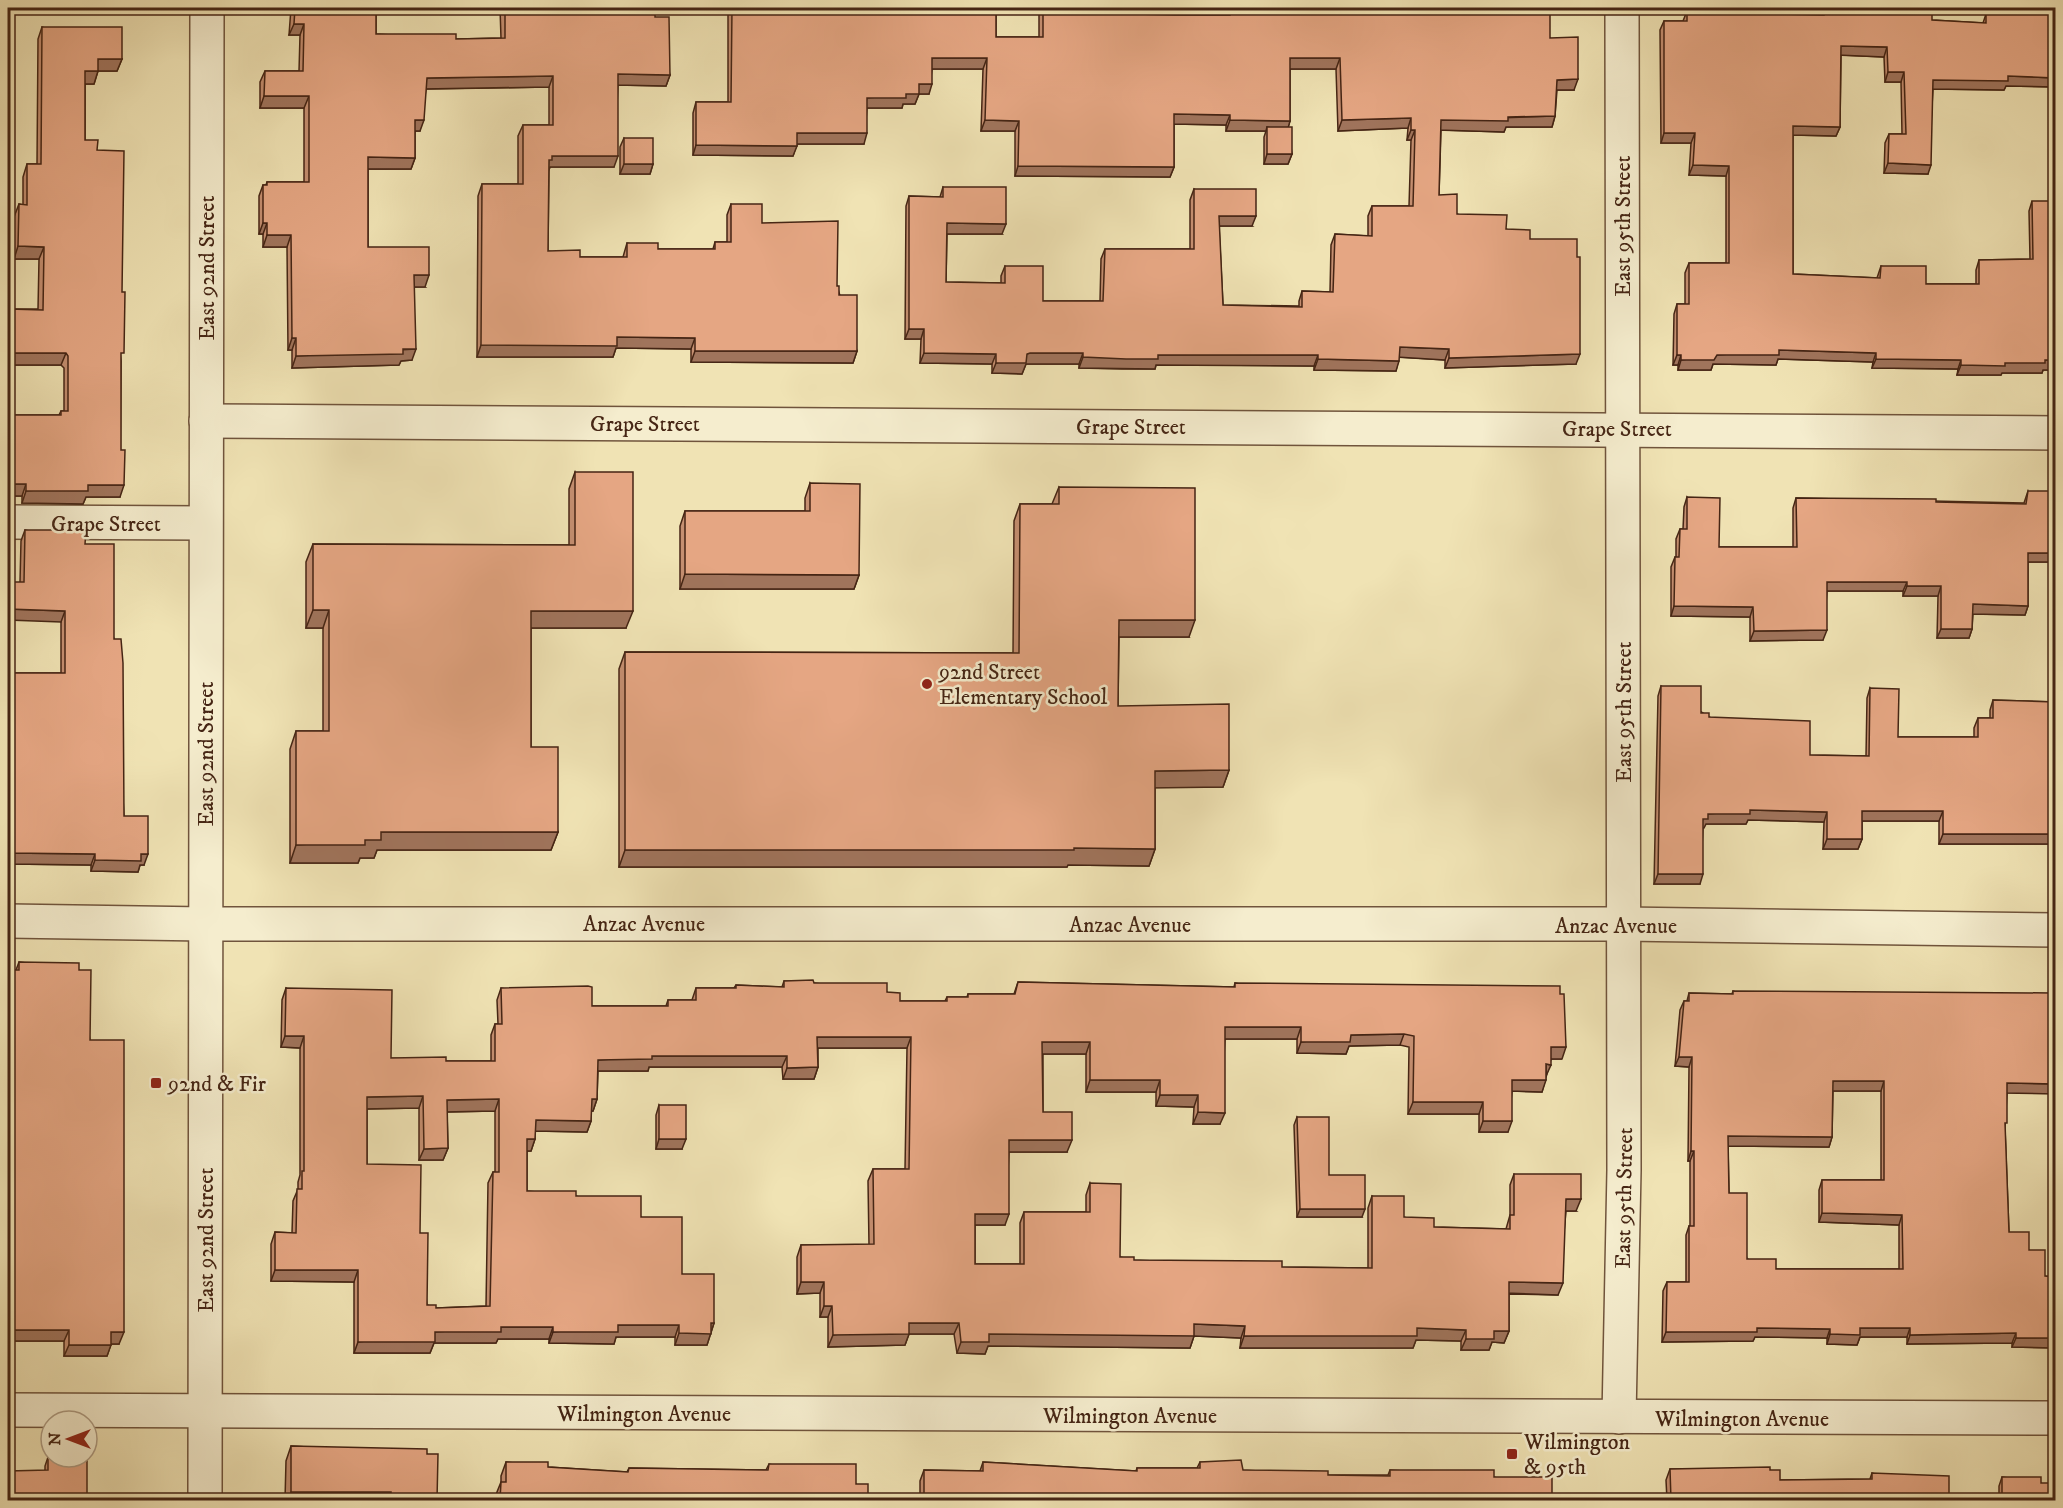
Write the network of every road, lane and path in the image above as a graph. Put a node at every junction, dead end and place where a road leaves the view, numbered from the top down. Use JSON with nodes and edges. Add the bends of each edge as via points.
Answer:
{"nodes":[{"id":1,"x":207,"y":8,"type":"edge"},
{"id":2,"x":1622,"y":8,"type":"edge"},
{"id":3,"x":206,"y":421,"type":"junction"},
{"id":4,"x":1622,"y":428,"type":"junction"},
{"id":5,"x":2055,"y":433,"type":"edge"},
{"id":6,"x":8,"y":522,"type":"edge"},
{"id":7,"x":205,"y":524,"type":"junction"},
{"id":8,"x":8,"y":921,"type":"edge"},
{"id":9,"x":205,"y":924,"type":"junction"},
{"id":10,"x":1623,"y":924,"type":"junction"},
{"id":11,"x":2055,"y":930,"type":"edge"},
{"id":12,"x":8,"y":1410,"type":"edge"},
{"id":13,"x":205,"y":1412,"type":"junction"},
{"id":14,"x":1619,"y":1417,"type":"junction"},
{"id":15,"x":2055,"y":1418,"type":"edge"},
{"id":16,"x":205,"y":1500,"type":"edge"}],
"edges":[{"from":1,"to":3,"type":"street","name":"East 92nd Street"},
{"from":2,"to":4,"type":"street","name":"East 95th Street"},
{"from":3,"to":4,"type":"street","name":"Grape Street"},
{"from":3,"to":7,"type":"street","name":"East 92nd Street"},
{"from":4,"to":5,"type":"street","name":"Grape Street"},
{"from":4,"to":10,"type":"street","name":"East 95th Street"},
{"from":6,"to":7,"type":"street","name":"Grape Street"},
{"from":7,"to":9,"type":"street","name":"East 92nd Street"},
{"from":8,"to":9,"type":"street","name":"Anzac Avenue"},
{"from":9,"to":10,"type":"street","name":"Anzac Avenue"},
{"from":9,"to":13,"type":"street","name":"East 92nd Street"},
{"from":10,"to":11,"type":"street","name":"Anzac Avenue"},
{"from":10,"to":14,"type":"street","name":"East 95th Street"},
{"from":12,"to":13,"type":"street","name":"Wilmington Avenue"},
{"from":13,"to":14,"type":"street","name":"Wilmington Avenue"},
{"from":13,"to":16,"type":"street","name":"East 92nd Street"},
{"from":14,"to":15,"type":"street","name":"Wilmington Avenue"}]}
